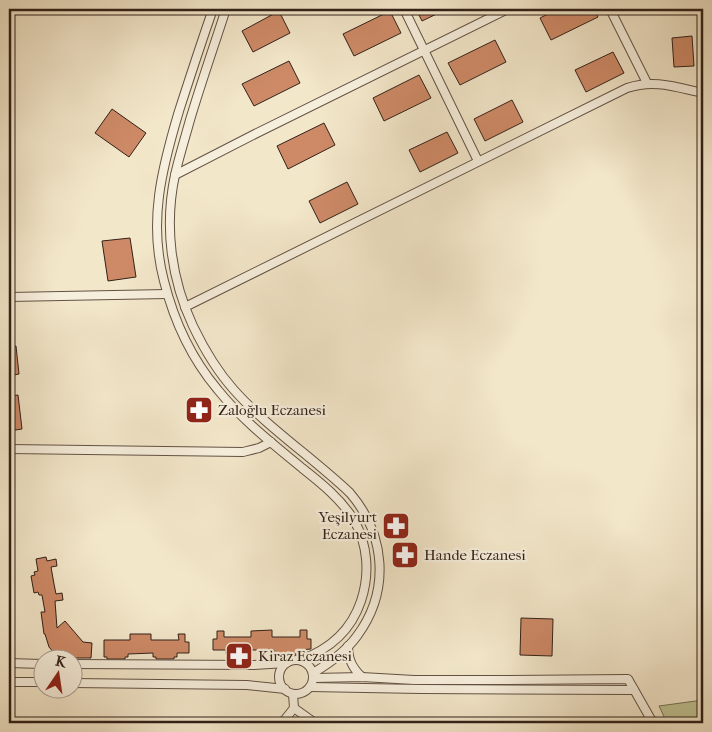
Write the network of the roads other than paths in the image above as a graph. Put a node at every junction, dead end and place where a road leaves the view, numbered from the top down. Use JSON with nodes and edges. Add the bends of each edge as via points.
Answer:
{"nodes":[{"id":1,"x":213,"y":9,"type":"edge"},
{"id":2,"x":226,"y":9,"type":"edge"},
{"id":3,"x":404,"y":9,"type":"edge"},
{"id":4,"x":508,"y":9,"type":"edge"},
{"id":5,"x":610,"y":9,"type":"edge"},
{"id":6,"x":424,"y":50,"type":"junction"},
{"id":7,"x":647,"y":83,"type":"junction"},
{"id":8,"x":703,"y":93,"type":"edge"},
{"id":9,"x":478,"y":161,"type":"junction"},
{"id":10,"x":175,"y":175,"type":"junction"},
{"id":11,"x":167,"y":294,"type":"junction"},
{"id":12,"x":9,"y":297,"type":"edge"},
{"id":13,"x":185,"y":307,"type":"junction"},
{"id":14,"x":271,"y":442,"type":"junction"},
{"id":15,"x":9,"y":449,"type":"edge"},
{"id":16,"x":348,"y":646,"type":"junction"},
{"id":17,"x":300,"y":660,"type":"junction"},
{"id":18,"x":9,"y":663,"type":"edge"},
{"id":19,"x":32,"y":664,"type":"edge"},
{"id":20,"x":82,"y":664,"type":"edge"},
{"id":21,"x":286,"y":664,"type":"junction"},
{"id":22,"x":313,"y":675,"type":"junction"},
{"id":23,"x":362,"y":677,"type":"junction"},
{"id":24,"x":9,"y":682,"type":"edge"},
{"id":25,"x":32,"y":682,"type":"edge"},
{"id":26,"x":82,"y":683,"type":"edge"},
{"id":27,"x":310,"y":687,"type":"junction"},
{"id":28,"x":285,"y":689,"type":"junction"},
{"id":29,"x":634,"y":690,"type":"junction"},
{"id":30,"x":293,"y":694,"type":"junction"},
{"id":31,"x":294,"y":708,"type":"junction"},
{"id":32,"x":282,"y":723,"type":"edge"},
{"id":33,"x":315,"y":723,"type":"edge"},
{"id":34,"x":653,"y":723,"type":"edge"}],
"edges":[{"from":1,"to":11,"type":"street","via":[[167,150],[159,189],[157,242]]},
{"from":2,"to":10,"type":"street"},
{"from":3,"to":6,"type":"street"},
{"from":4,"to":6,"type":"street"},
{"from":5,"to":7,"type":"street"},
{"from":6,"to":9,"type":"street"},
{"from":6,"to":10,"type":"street"},
{"from":7,"to":8,"type":"street"},
{"from":7,"to":9,"type":"street","via":[[627,88]]},
{"from":9,"to":13,"type":"street"},
{"from":10,"to":13,"type":"street","via":[[170,245],[174,273]]},
{"from":11,"to":12,"type":"street"},
{"from":11,"to":14,"type":"street","via":[[182,335],[207,376],[230,404]]},
{"from":13,"to":16,"type":"street","via":[[205,349],[244,402],[350,493],[368,520],[378,548],[378,585],[367,620]]},
{"from":14,"to":15,"type":"street","via":[[243,452]]},
{"from":14,"to":17,"type":"street","via":[[328,490],[350,514],[359,532],[367,563],[362,596],[350,624],[327,647]]},
{"from":16,"to":22,"type":"street"},
{"from":16,"to":23,"type":"street","via":[[352,665]]},
{"from":17,"to":21,"type":"street"},
{"from":17,"to":22,"type":"street","via":[[308,665]]},
{"from":18,"to":19,"type":"street"},
{"from":20,"to":21,"type":"street"},
{"from":21,"to":28,"type":"street","via":[[279,676]]},
{"from":22,"to":23,"type":"street"},
{"from":22,"to":27,"type":"street"},
{"from":23,"to":29,"type":"street","via":[[414,680],[628,679]]},
{"from":24,"to":25,"type":"street"},
{"from":26,"to":28,"type":"street","via":[[246,685]]},
{"from":27,"to":29,"type":"street"},
{"from":27,"to":30,"type":"street","via":[[303,693]]},
{"from":28,"to":30,"type":"street"},
{"from":29,"to":34,"type":"street"},
{"from":30,"to":31,"type":"street"},
{"from":31,"to":32,"type":"street"},
{"from":31,"to":33,"type":"street"}]}
